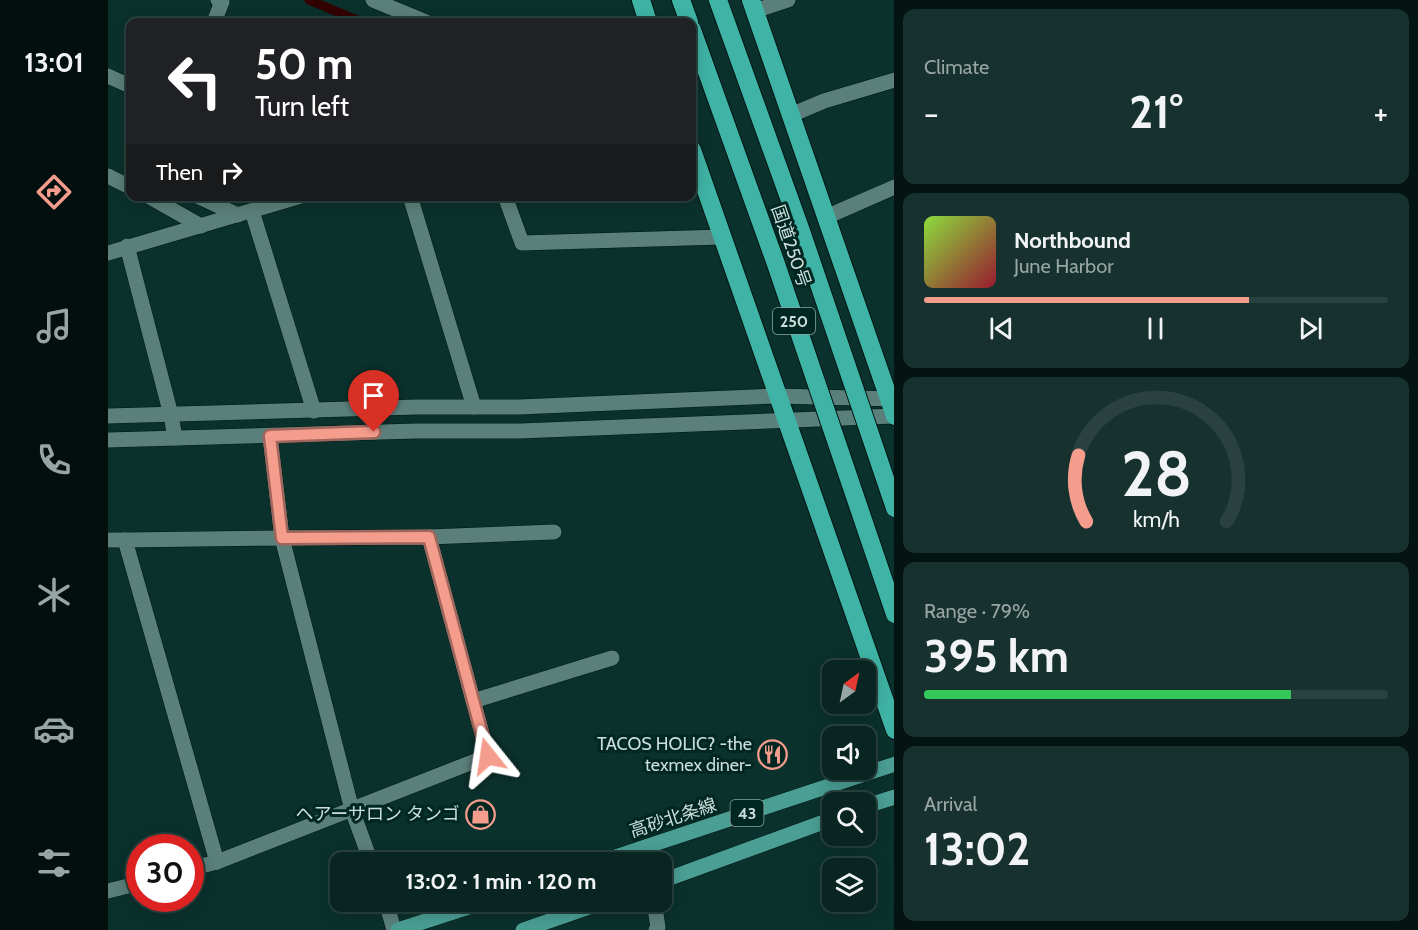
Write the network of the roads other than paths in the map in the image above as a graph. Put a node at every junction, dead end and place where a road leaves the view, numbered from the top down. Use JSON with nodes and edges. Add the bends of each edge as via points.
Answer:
{"nodes":[{"id":1,"x":218,"y":0,"type":"edge"},
{"id":2,"x":373,"y":0,"type":"edge"},
{"id":3,"x":641,"y":0,"type":"edge"},
{"id":4,"x":681,"y":0,"type":"edge"},
{"id":5,"x":718,"y":0,"type":"edge"},
{"id":6,"x":788,"y":0,"type":"edge"},
{"id":7,"x":753,"y":5,"type":"edge"},
{"id":8,"x":216,"y":18,"type":"edge"},
{"id":9,"x":416,"y":18,"type":"edge"},
{"id":10,"x":647,"y":18,"type":"edge"},
{"id":11,"x":688,"y":18,"type":"edge"},
{"id":12,"x":696,"y":41,"type":"edge"},
{"id":13,"x":108,"y":76,"type":"edge"},
{"id":14,"x":894,"y":80,"type":"edge"},
{"id":15,"x":126,"y":84,"type":"edge"},
{"id":16,"x":791,"y":115,"type":"junction"},
{"id":17,"x":696,"y":162,"type":"edge"},
{"id":18,"x":108,"y":176,"type":"edge"},
{"id":19,"x":126,"y":185,"type":"edge"},
{"id":20,"x":894,"y":187,"type":"edge"},
{"id":21,"x":157,"y":201,"type":"edge"},
{"id":22,"x":211,"y":201,"type":"edge"},
{"id":23,"x":285,"y":201,"type":"edge"},
{"id":24,"x":412,"y":201,"type":"edge"},
{"id":25,"x":507,"y":201,"type":"edge"},
{"id":26,"x":245,"y":213,"type":"junction"},
{"id":27,"x":825,"y":218,"type":"junction"},
{"id":28,"x":201,"y":226,"type":"junction"},
{"id":29,"x":721,"y":237,"type":"junction"},
{"id":30,"x":127,"y":246,"type":"junction"},
{"id":31,"x":108,"y":253,"type":"edge"},
{"id":32,"x":776,"y":396,"type":"junction"},
{"id":33,"x":474,"y":407,"type":"junction"},
{"id":34,"x":893,"y":408,"type":"edge"},
{"id":35,"x":314,"y":411,"type":"junction"},
{"id":36,"x":171,"y":415,"type":"junction"},
{"id":37,"x":108,"y":416,"type":"edge"},
{"id":38,"x":784,"y":419,"type":"junction"},
{"id":39,"x":270,"y":436,"type":"junction"},
{"id":40,"x":175,"y":438,"type":"junction"},
{"id":41,"x":108,"y":440,"type":"edge"},
{"id":42,"x":894,"y":508,"type":"edge"},
{"id":43,"x":554,"y":532,"type":"dead end"},
{"id":44,"x":429,"y":537,"type":"junction"},
{"id":45,"x":282,"y":538,"type":"junction"},
{"id":46,"x":108,"y":540,"type":"edge"},
{"id":47,"x":125,"y":540,"type":"junction"},
{"id":48,"x":894,"y":614,"type":"edge"},
{"id":49,"x":612,"y":658,"type":"dead end"},
{"id":50,"x":473,"y":701,"type":"junction"},
{"id":51,"x":894,"y":730,"type":"edge"},
{"id":52,"x":894,"y":764,"type":"edge"},
{"id":53,"x":894,"y":797,"type":"edge"},
{"id":54,"x":876,"y":803,"type":"edge"},
{"id":55,"x":352,"y":810,"type":"junction"},
{"id":56,"x":822,"y":823,"type":"edge"},
{"id":57,"x":367,"y":852,"type":"edge"},
{"id":58,"x":630,"y":852,"type":"edge"},
{"id":59,"x":217,"y":862,"type":"junction"},
{"id":60,"x":204,"y":865,"type":"edge"},
{"id":61,"x":672,"y":877,"type":"edge"},
{"id":62,"x":126,"y":886,"type":"edge"},
{"id":63,"x":108,"y":891,"type":"edge"},
{"id":64,"x":390,"y":912,"type":"edge"},
{"id":65,"x":453,"y":912,"type":"edge"},
{"id":66,"x":575,"y":912,"type":"edge"},
{"id":67,"x":656,"y":912,"type":"edge"},
{"id":68,"x":396,"y":930,"type":"edge"},
{"id":69,"x":523,"y":930,"type":"edge"},
{"id":70,"x":656,"y":930,"type":"edge"}],
"edges":[{"from":1,"to":8,"type":"street","via":[[222,2]]},
{"from":2,"to":9,"type":"street"},
{"from":3,"to":10,"type":"highway"},
{"from":4,"to":11,"type":"highway"},
{"from":5,"to":42,"type":"highway","name":"国道250号","number":"250","bridge":true},
{"from":6,"to":7,"type":"street"},
{"from":7,"to":16,"type":"highway"},
{"from":12,"to":48,"type":"highway","name":"国道250号","number":"250","bridge":true},
{"from":13,"to":15,"type":"street"},
{"from":14,"to":16,"type":"street"},
{"from":16,"to":27,"type":"highway"},
{"from":17,"to":29,"type":"highway","number":"250"},
{"from":18,"to":19,"type":"street"},
{"from":20,"to":27,"type":"street"},
{"from":21,"to":28,"type":"street"},
{"from":22,"to":26,"type":"street"},
{"from":23,"to":26,"type":"street"},
{"from":24,"to":33,"type":"street"},
{"from":25,"to":29,"type":"street","via":[[522,243]]},
{"from":26,"to":28,"type":"street"},
{"from":26,"to":35,"type":"street"},
{"from":27,"to":34,"type":"highway"},
{"from":28,"to":30,"type":"street"},
{"from":29,"to":32,"type":"highway","number":"250"},
{"from":30,"to":31,"type":"street"},
{"from":30,"to":36,"type":"street"},
{"from":32,"to":33,"type":"street"},
{"from":32,"to":34,"type":"street"},
{"from":32,"to":38,"type":"highway","number":"250"},
{"from":33,"to":35,"type":"street"},
{"from":34,"to":38,"type":"street"},
{"from":35,"to":36,"type":"street"},
{"from":36,"to":37,"type":"street"},
{"from":36,"to":40,"type":"street"},
{"from":38,"to":39,"type":"street"},
{"from":38,"to":51,"type":"highway","number":"250"},
{"from":39,"to":40,"type":"street"},
{"from":39,"to":45,"type":"street"},
{"from":40,"to":41,"type":"street"},
{"from":43,"to":44,"type":"street"},
{"from":44,"to":45,"type":"street"},
{"from":44,"to":50,"type":"street"},
{"from":45,"to":47,"type":"street"},
{"from":45,"to":55,"type":"street"},
{"from":46,"to":47,"type":"street"},
{"from":47,"to":59,"type":"street"},
{"from":49,"to":50,"type":"street"},
{"from":50,"to":55,"type":"street","via":[[488,756]]},
{"from":52,"to":58,"type":"main road","name":"高砂北条線","number":"43"},
{"from":53,"to":54,"type":"main road"},
{"from":55,"to":57,"type":"street"},
{"from":55,"to":59,"type":"street"},
{"from":56,"to":61,"type":"main road","number":"43"},
{"from":59,"to":60,"type":"street"},
{"from":62,"to":63,"type":"street"},
{"from":64,"to":68,"type":"street"},
{"from":65,"to":68,"type":"main road"},
{"from":66,"to":69,"type":"main road"},
{"from":67,"to":70,"type":"street"}]}
